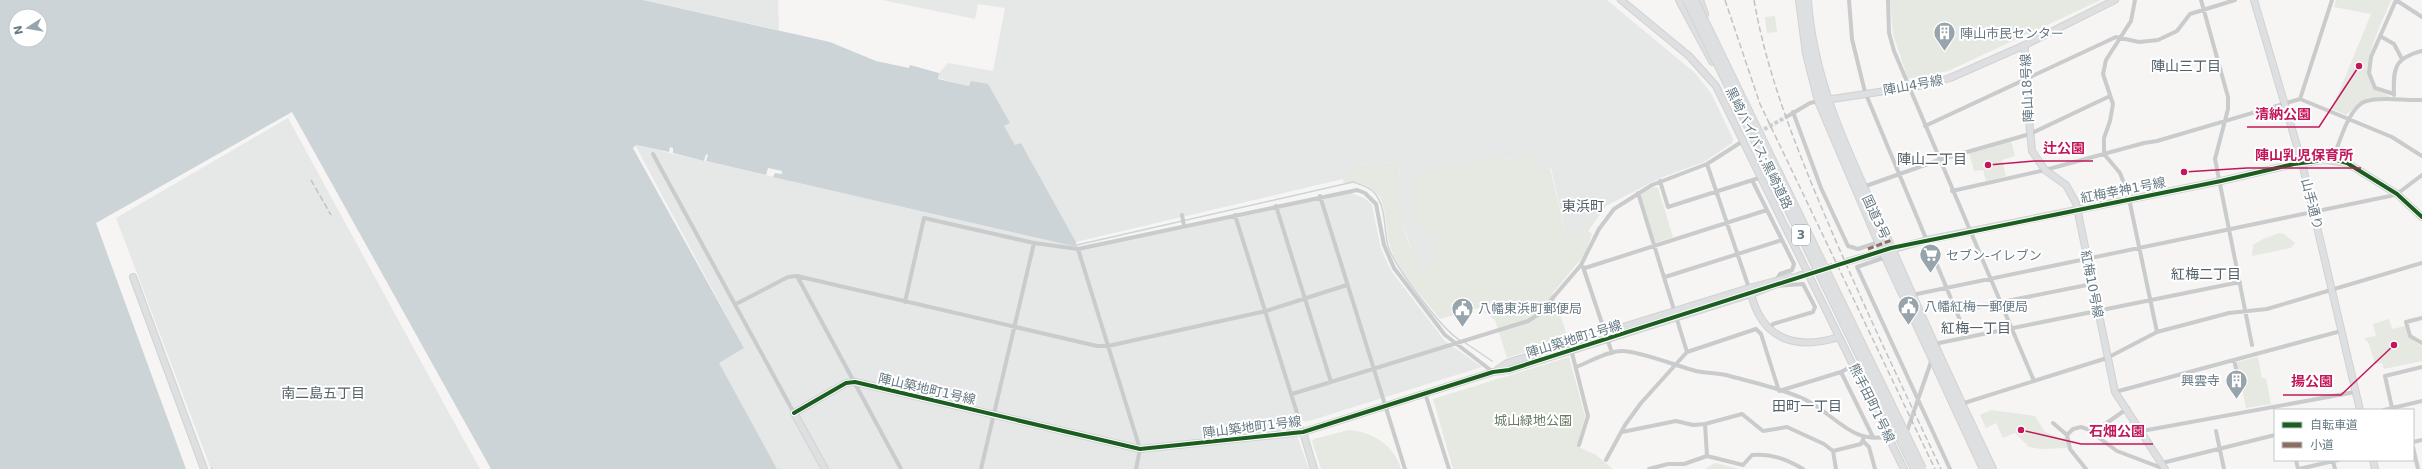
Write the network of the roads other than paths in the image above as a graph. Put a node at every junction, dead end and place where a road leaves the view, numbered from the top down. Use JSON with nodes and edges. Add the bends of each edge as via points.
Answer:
{"nodes":[{"id":1,"x":1621,"y":0,"type":"edge"},
{"id":2,"x":1680,"y":0,"type":"edge"},
{"id":3,"x":1687,"y":0,"type":"edge"},
{"id":4,"x":1694,"y":0,"type":"edge"},
{"id":5,"x":1699,"y":0,"type":"edge"},
{"id":6,"x":1800,"y":0,"type":"edge"},
{"id":7,"x":1807,"y":0,"type":"edge"},
{"id":8,"x":1849,"y":0,"type":"edge"},
{"id":9,"x":1888,"y":0,"type":"edge"},
{"id":10,"x":2115,"y":0,"type":"edge"},
{"id":11,"x":2135,"y":0,"type":"edge"},
{"id":12,"x":2201,"y":0,"type":"edge"},
{"id":13,"x":2235,"y":0,"type":"edge"},
{"id":14,"x":2254,"y":0,"type":"edge"},
{"id":15,"x":2332,"y":0,"type":"edge"},
{"id":16,"x":2396,"y":0,"type":"edge"},
{"id":17,"x":2204,"y":9,"type":"junction"},
{"id":18,"x":2422,"y":17,"type":"edge"},
{"id":19,"x":2380,"y":36,"type":"junction"},
{"id":20,"x":2122,"y":37,"type":"junction"},
{"id":21,"x":2025,"y":45,"type":"junction"},
{"id":22,"x":2422,"y":51,"type":"edge"},
{"id":23,"x":2402,"y":59,"type":"junction"},
{"id":24,"x":1725,"y":64,"type":"junction"},
{"id":25,"x":2025,"y":80,"type":"junction"},
{"id":26,"x":1908,"y":87,"type":"junction"},
{"id":27,"x":1865,"y":92,"type":"junction"},
{"id":28,"x":1733,"y":94,"type":"junction"},
{"id":29,"x":2394,"y":94,"type":"junction"},
{"id":30,"x":2110,"y":96,"type":"junction"},
{"id":31,"x":2300,"y":99,"type":"junction"},
{"id":32,"x":1822,"y":100,"type":"junction"},
{"id":33,"x":2394,"y":100,"type":"junction"},
{"id":34,"x":2422,"y":100,"type":"edge"},
{"id":35,"x":2285,"y":104,"type":"junction"},
{"id":36,"x":1793,"y":112,"type":"junction"},
{"id":37,"x":1788,"y":116,"type":"tunnel mouth"},
{"id":38,"x":2349,"y":118,"type":"junction"},
{"id":39,"x":2226,"y":121,"type":"junction"},
{"id":40,"x":1925,"y":126,"type":"junction"},
{"id":41,"x":2030,"y":134,"type":"junction"},
{"id":42,"x":1744,"y":141,"type":"junction"},
{"id":43,"x":653,"y":154,"type":"dead end"},
{"id":44,"x":2104,"y":154,"type":"junction"},
{"id":45,"x":2422,"y":156,"type":"edge"},
{"id":46,"x":2332,"y":159,"type":"junction"},
{"id":47,"x":1940,"y":160,"type":"junction"},
{"id":48,"x":2302,"y":163,"type":"junction"},
{"id":49,"x":1707,"y":164,"type":"junction"},
{"id":50,"x":2045,"y":170,"type":"junction"},
{"id":51,"x":1899,"y":174,"type":"junction"},
{"id":52,"x":2422,"y":175,"type":"edge"},
{"id":53,"x":1762,"y":177,"type":"junction"},
{"id":54,"x":1660,"y":181,"type":"junction"},
{"id":55,"x":2220,"y":181,"type":"junction"},
{"id":56,"x":1753,"y":182,"type":"junction"},
{"id":57,"x":1862,"y":187,"type":"junction"},
{"id":58,"x":1952,"y":191,"type":"junction"},
{"id":59,"x":1638,"y":192,"type":"junction"},
{"id":60,"x":1718,"y":193,"type":"junction"},
{"id":61,"x":2397,"y":194,"type":"junction"},
{"id":62,"x":1320,"y":196,"type":"junction"},
{"id":63,"x":2129,"y":199,"type":"junction"},
{"id":64,"x":1276,"y":206,"type":"junction"},
{"id":65,"x":1767,"y":210,"type":"junction"},
{"id":66,"x":2077,"y":210,"type":"junction"},
{"id":67,"x":2314,"y":211,"type":"junction"},
{"id":68,"x":1182,"y":215,"type":"dead end"},
{"id":69,"x":1235,"y":215,"type":"junction"},
{"id":70,"x":2422,"y":217,"type":"edge"},
{"id":71,"x":1728,"y":223,"type":"junction"},
{"id":72,"x":1184,"y":225,"type":"junction"},
{"id":73,"x":2230,"y":229,"type":"junction"},
{"id":74,"x":1970,"y":231,"type":"junction"},
{"id":75,"x":1782,"y":240,"type":"junction"},
{"id":76,"x":1927,"y":240,"type":"junction"},
{"id":77,"x":1878,"y":242,"type":"junction"},
{"id":78,"x":1034,"y":243,"type":"junction"},
{"id":79,"x":1655,"y":246,"type":"junction"},
{"id":80,"x":2139,"y":248,"type":"junction"},
{"id":81,"x":1078,"y":250,"type":"junction"},
{"id":82,"x":1886,"y":252,"type":"junction"},
{"id":83,"x":1738,"y":254,"type":"junction"},
{"id":84,"x":2087,"y":258,"type":"junction"},
{"id":85,"x":1848,"y":261,"type":"tunnel mouth"},
{"id":86,"x":2422,"y":263,"type":"edge"},
{"id":87,"x":1583,"y":267,"type":"junction"},
{"id":88,"x":797,"y":276,"type":"junction"},
{"id":89,"x":133,"y":277,"type":"dead end"},
{"id":90,"x":1665,"y":277,"type":"junction"},
{"id":91,"x":1989,"y":278,"type":"junction"},
{"id":92,"x":1776,"y":282,"type":"junction"},
{"id":93,"x":2240,"y":282,"type":"junction"},
{"id":94,"x":2092,"y":284,"type":"junction"},
{"id":95,"x":1347,"y":285,"type":"junction"},
{"id":96,"x":1947,"y":286,"type":"junction"},
{"id":97,"x":1749,"y":288,"type":"junction"},
{"id":98,"x":2332,"y":291,"type":"junction"},
{"id":99,"x":1751,"y":294,"type":"junction"},
{"id":100,"x":1912,"y":295,"type":"junction"},
{"id":101,"x":1305,"y":299,"type":"junction"},
{"id":102,"x":2150,"y":300,"type":"junction"},
{"id":103,"x":905,"y":302,"type":"junction"},
{"id":104,"x":2000,"y":303,"type":"junction"},
{"id":105,"x":736,"y":304,"type":"junction"},
{"id":106,"x":1266,"y":310,"type":"junction"},
{"id":107,"x":1957,"y":311,"type":"junction"},
{"id":108,"x":2097,"y":311,"type":"junction"},
{"id":109,"x":2246,"y":311,"type":"junction"},
{"id":110,"x":1677,"y":314,"type":"junction"},
{"id":111,"x":2422,"y":318,"type":"edge"},
{"id":112,"x":1014,"y":327,"type":"junction"},
{"id":113,"x":1768,"y":328,"type":"junction"},
{"id":114,"x":2011,"y":328,"type":"junction"},
{"id":115,"x":2341,"y":331,"type":"junction"},
{"id":116,"x":2157,"y":332,"type":"junction"},
{"id":117,"x":1606,"y":337,"type":"junction"},
{"id":118,"x":1839,"y":337,"type":"junction"},
{"id":119,"x":1967,"y":337,"type":"junction"},
{"id":120,"x":1457,"y":343,"type":"junction"},
{"id":121,"x":2422,"y":343,"type":"edge"},
{"id":122,"x":2252,"y":345,"type":"dead end"},
{"id":123,"x":1108,"y":346,"type":"junction"},
{"id":124,"x":1571,"y":347,"type":"junction"},
{"id":125,"x":1937,"y":348,"type":"junction"},
{"id":126,"x":1687,"y":352,"type":"junction"},
{"id":127,"x":1612,"y":353,"type":"junction"},
{"id":128,"x":1933,"y":357,"type":"junction"},
{"id":129,"x":2107,"y":358,"type":"junction"},
{"id":130,"x":2234,"y":360,"type":"junction"},
{"id":131,"x":1675,"y":365,"type":"junction"},
{"id":132,"x":1854,"y":365,"type":"junction"},
{"id":133,"x":1576,"y":367,"type":"junction"},
{"id":134,"x":2422,"y":367,"type":"edge"},
{"id":135,"x":1373,"y":369,"type":"junction"},
{"id":136,"x":1494,"y":372,"type":"junction"},
{"id":137,"x":1841,"y":372,"type":"junction"},
{"id":138,"x":2034,"y":381,"type":"junction"},
{"id":139,"x":855,"y":382,"type":"junction"},
{"id":140,"x":1331,"y":382,"type":"junction"},
{"id":141,"x":2241,"y":388,"type":"dead end"},
{"id":142,"x":1779,"y":391,"type":"junction"},
{"id":143,"x":2116,"y":392,"type":"junction"},
{"id":144,"x":2355,"y":392,"type":"junction"},
{"id":145,"x":1425,"y":393,"type":"junction"},
{"id":146,"x":1292,"y":394,"type":"junction"},
{"id":147,"x":1917,"y":400,"type":"junction"},
{"id":148,"x":2422,"y":401,"type":"edge"},
{"id":149,"x":1958,"y":405,"type":"junction"},
{"id":150,"x":1384,"y":406,"type":"junction"},
{"id":151,"x":2128,"y":408,"type":"junction"},
{"id":152,"x":2283,"y":408,"type":"edge"},
{"id":153,"x":2392,"y":408,"type":"junction"},
{"id":154,"x":2274,"y":409,"type":"edge"},
{"id":155,"x":2360,"y":409,"type":"edge"},
{"id":156,"x":2388,"y":409,"type":"edge"},
{"id":157,"x":794,"y":413,"type":"junction"},
{"id":158,"x":994,"y":415,"type":"junction"},
{"id":159,"x":2053,"y":423,"type":"dead end"},
{"id":160,"x":1705,"y":424,"type":"junction"},
{"id":161,"x":2142,"y":431,"type":"junction"},
{"id":162,"x":2216,"y":431,"type":"dead end"},
{"id":163,"x":1303,"y":432,"type":"junction"},
{"id":164,"x":1622,"y":432,"type":"junction"},
{"id":165,"x":2091,"y":434,"type":"junction"},
{"id":166,"x":2067,"y":435,"type":"junction"},
{"id":167,"x":2274,"y":435,"type":"edge"},
{"id":168,"x":1890,"y":436,"type":"junction"},
{"id":169,"x":1873,"y":437,"type":"junction"},
{"id":170,"x":1864,"y":439,"type":"junction"},
{"id":171,"x":1578,"y":445,"type":"dead end"},
{"id":172,"x":2219,"y":448,"type":"junction"},
{"id":173,"x":1140,"y":449,"type":"junction"},
{"id":174,"x":1834,"y":451,"type":"junction"},
{"id":175,"x":2414,"y":451,"type":"edge"},
{"id":176,"x":1707,"y":456,"type":"junction"},
{"id":177,"x":1606,"y":460,"type":"dead end"},
{"id":178,"x":2333,"y":461,"type":"joint"},
{"id":179,"x":2164,"y":466,"type":"edge"},
{"id":180,"x":1744,"y":467,"type":"edge"},
{"id":181,"x":204,"y":469,"type":"edge"},
{"id":182,"x":825,"y":469,"type":"edge"},
{"id":183,"x":901,"y":469,"type":"edge"},
{"id":184,"x":981,"y":469,"type":"edge"},
{"id":185,"x":1136,"y":469,"type":"edge"},
{"id":186,"x":1314,"y":469,"type":"edge"},
{"id":187,"x":1405,"y":469,"type":"edge"},
{"id":188,"x":1449,"y":469,"type":"edge"},
{"id":189,"x":1649,"y":469,"type":"edge"},
{"id":190,"x":1803,"y":469,"type":"edge"},
{"id":191,"x":1836,"y":469,"type":"edge"},
{"id":192,"x":1875,"y":469,"type":"edge"},
{"id":193,"x":1905,"y":469,"type":"edge"},
{"id":194,"x":1916,"y":469,"type":"edge"},
{"id":195,"x":1922,"y":469,"type":"edge"},
{"id":196,"x":1950,"y":469,"type":"edge"},
{"id":197,"x":1984,"y":469,"type":"edge"},
{"id":198,"x":1992,"y":469,"type":"edge"},
{"id":199,"x":2086,"y":469,"type":"edge"},
{"id":200,"x":2224,"y":469,"type":"edge"},
{"id":201,"x":2299,"y":469,"type":"edge"},
{"id":202,"x":2335,"y":469,"type":"edge"},
{"id":203,"x":2418,"y":469,"type":"edge"}],
"edges":[{"from":1,"to":42,"type":"street","name":"熊手田町1号線","via":[[1703,70],[1716,86]]},
{"from":2,"to":28,"type":"highway","bridge":true},
{"from":3,"to":28,"type":"highway","name":"黒崎バイパス;黒崎道路","number":"3","bridge":true},
{"from":4,"to":24,"type":"highway","name":"黒崎バイパス;黒崎道路","number":"3","bridge":true},
{"from":5,"to":24,"type":"highway","bridge":true},
{"from":6,"to":32,"type":"highway","name":"国道3号","via":[[1807,54]]},
{"from":7,"to":32,"type":"highway","name":"国道3号"},
{"from":8,"to":27,"type":"street","via":[[1852,39]]},
{"from":9,"to":26,"type":"street","via":[[1889,33]]},
{"from":10,"to":21,"type":"street","name":"陣山4号線"},
{"from":11,"to":20,"type":"street","via":[[2131,21]]},
{"from":12,"to":17,"type":"street"},
{"from":13,"to":17,"type":"street"},
{"from":14,"to":35,"type":"street","name":"山手通り"},
{"from":15,"to":31,"type":"street"},
{"from":16,"to":18,"type":"street"},
{"from":16,"to":19,"type":"street"},
{"from":17,"to":20,"type":"street","via":[[2190,14],[2177,31],[2158,40],[2139,42]]},
{"from":17,"to":39,"type":"street","via":[[2228,97]]},
{"from":19,"to":23,"type":"street","via":[[2394,44]]},
{"from":19,"to":29,"type":"street","via":[[2371,57],[2369,73],[2375,88]]},
{"from":20,"to":25,"type":"street","via":[[2116,37]]},
{"from":20,"to":30,"type":"street","via":[[2104,65],[2103,74]]},
{"from":21,"to":25,"type":"street","name":"陣山18号線"},
{"from":21,"to":26,"type":"street","name":"陣山4号線","via":[[1950,78]]},
{"from":22,"to":23,"type":"street"},
{"from":23,"to":29,"type":"street","via":[[2396,66]]},
{"from":24,"to":195,"type":"highway","name":"黒崎バイパス;黒崎道路","number":"3","bridge":true},
{"from":25,"to":40,"type":"street"},
{"from":25,"to":41,"type":"street","name":"陣山18号線"},
{"from":26,"to":27,"type":"street","name":"陣山4号線"},
{"from":26,"to":40,"type":"street"},
{"from":27,"to":32,"type":"street","name":"陣山4号線"},
{"from":27,"to":51,"type":"street"},
{"from":28,"to":194,"type":"highway","name":"黒崎バイパス;黒崎道路","number":"3","bridge":true},
{"from":29,"to":33,"type":"street"},
{"from":30,"to":41,"type":"street"},
{"from":30,"to":44,"type":"street","via":[[2113,112],[2104,138]]},
{"from":31,"to":35,"type":"street"},
{"from":31,"to":38,"type":"street"},
{"from":32,"to":36,"type":"street"},
{"from":32,"to":57,"type":"highway","name":"国道3号"},
{"from":32,"to":77,"type":"highway","name":"国道3号"},
{"from":33,"to":34,"type":"street"},
{"from":33,"to":38,"type":"street","via":[[2366,101],[2354,110]]},
{"from":35,"to":39,"type":"street"},
{"from":35,"to":48,"type":"street","name":"山手通り"},
{"from":36,"to":37,"type":"street"},
{"from":36,"to":77,"type":"street","via":[[1821,188],[1848,246],[1858,249]]},
{"from":38,"to":45,"type":"street","via":[[2392,137]]},
{"from":38,"to":46,"type":"street"},
{"from":39,"to":44,"type":"street","via":[[2157,142]]},
{"from":39,"to":55,"type":"street","via":[[2215,159]]},
{"from":40,"to":47,"type":"street"},
{"from":41,"to":47,"type":"street"},
{"from":41,"to":50,"type":"street","name":"陣山18号線","via":[[2032,151]]},
{"from":42,"to":49,"type":"street"},
{"from":42,"to":53,"type":"street","name":"熊手田町1号線"},
{"from":43,"to":105,"type":"street"},
{"from":44,"to":50,"type":"street"},
{"from":44,"to":63,"type":"street","via":[[2120,173]]},
{"from":46,"to":48,"type":"street","name":"紅梅幸神1号線"},
{"from":46,"to":61,"type":"street","name":"紅梅幸神1号線","via":[[2347,163]]},
{"from":47,"to":51,"type":"street"},
{"from":47,"to":58,"type":"street"},
{"from":48,"to":55,"type":"street","name":"紅梅幸神1号線"},
{"from":48,"to":67,"type":"street","name":"山手通り"},
{"from":49,"to":54,"type":"street"},
{"from":49,"to":60,"type":"street"},
{"from":50,"to":58,"type":"street"},
{"from":50,"to":66,"type":"street","name":"陣山18号線","via":[[2066,185]]},
{"from":51,"to":57,"type":"street"},
{"from":51,"to":76,"type":"street"},
{"from":52,"to":61,"type":"street"},
{"from":53,"to":56,"type":"street"},
{"from":53,"to":118,"type":"street","name":"熊手田町1号線"},
{"from":54,"to":59,"type":"street"},
{"from":54,"to":60,"type":"street","via":[[1668,207]]},
{"from":55,"to":63,"type":"street","name":"紅梅幸神1号線"},
{"from":55,"to":73,"type":"street"},
{"from":56,"to":60,"type":"street"},
{"from":56,"to":65,"type":"street"},
{"from":57,"to":82,"type":"highway","name":"国道3号"},
{"from":58,"to":74,"type":"street"},
{"from":59,"to":79,"type":"street"},
{"from":59,"to":87,"type":"street","via":[[1606,218]]},
{"from":60,"to":71,"type":"street"},
{"from":61,"to":67,"type":"street"},
{"from":61,"to":70,"type":"street","name":"紅梅幸神1号線"},
{"from":62,"to":64,"type":"street"},
{"from":62,"to":95,"type":"street"},
{"from":62,"to":120,"type":"street","via":[[1357,190],[1372,199],[1376,204],[1384,245],[1394,268],[1446,335]]},
{"from":63,"to":66,"type":"street","name":"紅梅幸神1号線"},
{"from":63,"to":80,"type":"street"},
{"from":64,"to":69,"type":"street"},
{"from":64,"to":101,"type":"street"},
{"from":65,"to":71,"type":"street"},
{"from":65,"to":75,"type":"street"},
{"from":66,"to":74,"type":"street","name":"紅梅幸神1号線"},
{"from":66,"to":84,"type":"street","name":"紅梅10号線"},
{"from":67,"to":73,"type":"street"},
{"from":67,"to":98,"type":"street","name":"山手通り"},
{"from":68,"to":72,"type":"street"},
{"from":69,"to":72,"type":"street"},
{"from":69,"to":106,"type":"street"},
{"from":71,"to":79,"type":"street"},
{"from":71,"to":83,"type":"street"},
{"from":72,"to":81,"type":"street"},
{"from":73,"to":80,"type":"street"},
{"from":73,"to":93,"type":"street"},
{"from":74,"to":76,"type":"street","name":"紅梅幸神1号線"},
{"from":74,"to":91,"type":"street"},
{"from":75,"to":83,"type":"street"},
{"from":75,"to":92,"type":"street","via":[[1794,264],[1792,270],[1780,274]]},
{"from":76,"to":82,"type":"street","name":"紅梅幸神1号線"},
{"from":76,"to":96,"type":"street"},
{"from":77,"to":82,"type":"highway","name":"国道3号"},
{"from":78,"to":81,"type":"street"},
{"from":78,"to":103,"type":"street","via":[[924,218]]},
{"from":78,"to":112,"type":"street"},
{"from":79,"to":87,"type":"street"},
{"from":79,"to":90,"type":"street"},
{"from":80,"to":84,"type":"street"},
{"from":80,"to":102,"type":"street"},
{"from":81,"to":123,"type":"street"},
{"from":82,"to":85,"type":"street"},
{"from":82,"to":100,"type":"highway","name":"国道3号"},
{"from":82,"to":128,"type":"highway","name":"国道3号"},
{"from":82,"to":147,"type":"street","via":[[1857,267]]},
{"from":83,"to":90,"type":"street"},
{"from":83,"to":97,"type":"street"},
{"from":84,"to":91,"type":"street"},
{"from":84,"to":94,"type":"street","name":"紅梅10号線"},
{"from":86,"to":98,"type":"street"},
{"from":87,"to":117,"type":"street"},
{"from":87,"to":120,"type":"street","via":[[1539,314],[1528,321]]},
{"from":88,"to":103,"type":"street"},
{"from":88,"to":105,"type":"street","via":[[788,277]]},
{"from":88,"to":139,"type":"street"},
{"from":89,"to":181,"type":"street"},
{"from":90,"to":110,"type":"street"},
{"from":91,"to":96,"type":"street"},
{"from":91,"to":104,"type":"street"},
{"from":92,"to":97,"type":"street","name":"陣山築地町1号線"},
{"from":92,"to":99,"type":"street","name":"陣山築地町1号線"},
{"from":92,"to":113,"type":"street","via":[[1803,284],[1814,307],[1813,312],[1773,324]]},
{"from":93,"to":102,"type":"street"},
{"from":93,"to":109,"type":"street"},
{"from":94,"to":104,"type":"street"},
{"from":94,"to":108,"type":"street","name":"紅梅10号線"},
{"from":95,"to":101,"type":"street"},
{"from":95,"to":135,"type":"street"},
{"from":96,"to":100,"type":"street"},
{"from":96,"to":107,"type":"street"},
{"from":97,"to":99,"type":"street"},
{"from":97,"to":110,"type":"street","name":"陣山築地町1号線"},
{"from":98,"to":109,"type":"street","via":[[2268,309]]},
{"from":98,"to":115,"type":"street","name":"山手通り"},
{"from":99,"to":110,"type":"street","name":"陣山築地町1号線"},
{"from":99,"to":113,"type":"street","via":[[1759,317]]},
{"from":100,"to":125,"type":"highway","name":"国道3号"},
{"from":101,"to":106,"type":"street"},
{"from":101,"to":140,"type":"street"},
{"from":102,"to":108,"type":"street"},
{"from":102,"to":116,"type":"street"},
{"from":103,"to":112,"type":"street"},
{"from":104,"to":107,"type":"street"},
{"from":104,"to":114,"type":"street"},
{"from":105,"to":157,"type":"street"},
{"from":106,"to":123,"type":"street"},
{"from":106,"to":146,"type":"street"},
{"from":107,"to":119,"type":"street"},
{"from":108,"to":114,"type":"street"},
{"from":108,"to":129,"type":"street","name":"紅梅10号線"},
{"from":109,"to":116,"type":"street","via":[[2213,316]]},
{"from":109,"to":122,"type":"street"},
{"from":110,"to":117,"type":"street","name":"陣山築地町1号線"},
{"from":110,"to":126,"type":"street"},
{"from":111,"to":121,"type":"street","via":[[2406,322],[2410,336]]},
{"from":112,"to":123,"type":"street","via":[[1097,346]]},
{"from":112,"to":158,"type":"street"},
{"from":113,"to":118,"type":"street","via":[[1779,337],[1803,343],[1816,343]]},
{"from":114,"to":119,"type":"street"},
{"from":114,"to":138,"type":"street"},
{"from":115,"to":130,"type":"street"},
{"from":115,"to":144,"type":"street","name":"山手通り"},
{"from":116,"to":129,"type":"street"},
{"from":117,"to":124,"type":"street","name":"陣山築地町1号線"},
{"from":117,"to":127,"type":"street"},
{"from":118,"to":132,"type":"street","name":"熊手田町1号線"},
{"from":119,"to":125,"type":"street","via":[[1939,343]]},
{"from":120,"to":135,"type":"street"},
{"from":120,"to":136,"type":"street"},
{"from":123,"to":173,"type":"street"},
{"from":124,"to":133,"type":"street"},
{"from":124,"to":136,"type":"street","name":"陣山築地町1号線","via":[[1507,363]]},
{"from":125,"to":128,"type":"street"},
{"from":125,"to":149,"type":"highway","name":"国道3号"},
{"from":126,"to":131,"type":"street"},
{"from":126,"to":142,"type":"street","via":[[1756,329],[1761,334]]},
{"from":127,"to":131,"type":"street","via":[[1626,352]]},
{"from":127,"to":133,"type":"street"},
{"from":128,"to":147,"type":"street"},
{"from":128,"to":149,"type":"highway","name":"国道3号"},
{"from":129,"to":138,"type":"street"},
{"from":129,"to":143,"type":"street","name":"紅梅10号線"},
{"from":130,"to":141,"type":"street"},
{"from":130,"to":143,"type":"street"},
{"from":131,"to":142,"type":"street","via":[[1725,375]]},
{"from":131,"to":164,"type":"street","via":[[1641,403]]},
{"from":132,"to":137,"type":"street"},
{"from":132,"to":168,"type":"street","name":"熊手田町1号線"},
{"from":133,"to":171,"type":"street","via":[[1588,416]]},
{"from":134,"to":153,"type":"street","via":[[2385,376]]},
{"from":135,"to":140,"type":"street"},
{"from":135,"to":150,"type":"street"},
{"from":136,"to":145,"type":"street","name":"陣山築地町1号線"},
{"from":137,"to":142,"type":"street"},
{"from":137,"to":169,"type":"street"},
{"from":138,"to":149,"type":"street"},
{"from":139,"to":157,"type":"street","via":[[846,383]]},
{"from":139,"to":158,"type":"street","name":"陣山築地町1号線"},
{"from":139,"to":183,"type":"street"},
{"from":140,"to":146,"type":"street"},
{"from":142,"to":170,"type":"street","via":[[1820,407],[1839,425]]},
{"from":143,"to":151,"type":"street"},
{"from":144,"to":152,"type":"street"},
{"from":144,"to":155,"type":"street","name":"山手通り"},
{"from":145,"to":150,"type":"street","name":"陣山築地町1号線"},
{"from":145,"to":188,"type":"street"},
{"from":146,"to":163,"type":"street"},
{"from":147,"to":193,"type":"street","via":[[1906,435],[1914,458]]},
{"from":147,"to":196,"type":"street"},
{"from":148,"to":153,"type":"street"},
{"from":149,"to":197,"type":"highway","name":"国道3号"},
{"from":149,"to":198,"type":"highway","name":"国道3号"},
{"from":150,"to":163,"type":"street","name":"陣山築地町1号線"},
{"from":150,"to":187,"type":"street"},
{"from":151,"to":161,"type":"street"},
{"from":151,"to":165,"type":"street"},
{"from":153,"to":156,"type":"street"},
{"from":154,"to":161,"type":"street"},
{"from":157,"to":182,"type":"street"},
{"from":158,"to":173,"type":"street","name":"陣山築地町1号線"},
{"from":158,"to":184,"type":"street"},
{"from":159,"to":166,"type":"street"},
{"from":160,"to":164,"type":"street","via":[[1693,425],[1676,421]]},
{"from":160,"to":174,"type":"street","via":[[1742,414],[1763,431],[1787,427]]},
{"from":160,"to":176,"type":"street"},
{"from":161,"to":179,"type":"street"},
{"from":162,"to":172,"type":"street"},
{"from":163,"to":173,"type":"street","name":"陣山築地町1号線"},
{"from":163,"to":186,"type":"street"},
{"from":164,"to":177,"type":"street"},
{"from":165,"to":166,"type":"street","via":[[2087,429],[2080,427]]},
{"from":165,"to":179,"type":"street","via":[[2117,451],[2162,468]]},
{"from":166,"to":199,"type":"street","via":[[2070,449]]},
{"from":167,"to":172,"type":"street"},
{"from":168,"to":169,"type":"street"},
{"from":168,"to":193,"type":"street","name":"熊手田町1号線"},
{"from":169,"to":170,"type":"street"},
{"from":170,"to":174,"type":"street"},
{"from":170,"to":192,"type":"street"},
{"from":172,"to":179,"type":"street"},
{"from":172,"to":200,"type":"street"},
{"from":173,"to":185,"type":"street"},
{"from":174,"to":191,"type":"street"},
{"from":175,"to":203,"type":"street"},
{"from":176,"to":180,"type":"street"},
{"from":176,"to":189,"type":"street","via":[[1684,464],[1668,464]]},
{"from":178,"to":201,"type":"street"},
{"from":178,"to":202,"type":"street"},
{"from":180,"to":190,"type":"street","via":[[1752,455],[1764,454],[1790,461]]}]}
